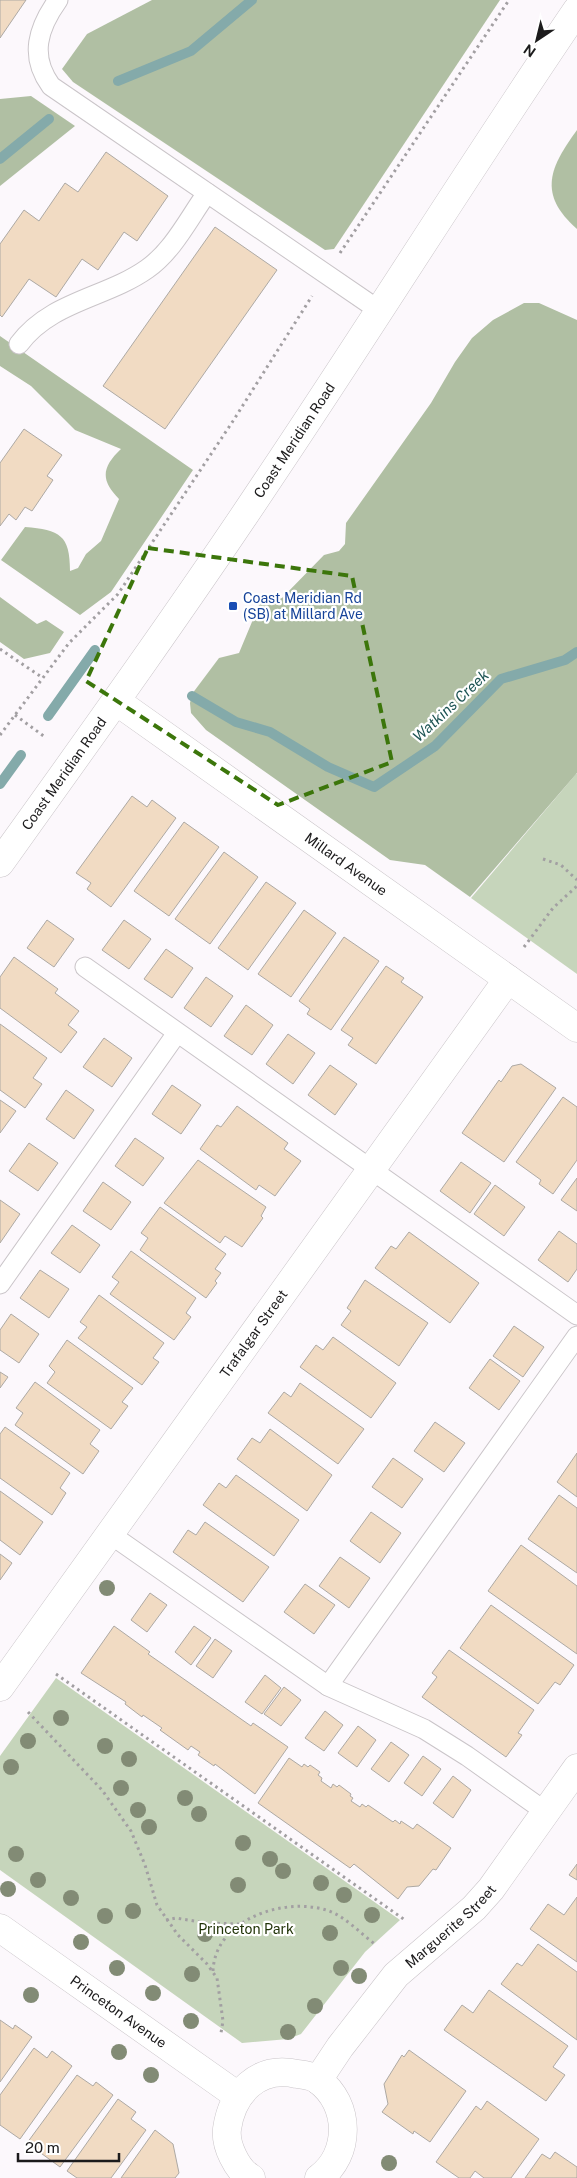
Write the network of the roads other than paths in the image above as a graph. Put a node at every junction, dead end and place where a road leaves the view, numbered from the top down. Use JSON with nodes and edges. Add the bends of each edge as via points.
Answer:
{"nodes":[{"id":1,"x":58,"y":0,"type":"edge"},
{"id":2,"x":577,"y":10,"type":"edge"},
{"id":3,"x":207,"y":194,"type":"junction"},
{"id":4,"x":380,"y":311,"type":"junction"},
{"id":5,"x":19,"y":344,"type":"dead end"},
{"id":6,"x":116,"y":700,"type":"junction"},
{"id":7,"x":0,"y":863,"type":"edge"},
{"id":8,"x":84,"y":967,"type":"dead end"},
{"id":9,"x":508,"y":979,"type":"junction"},
{"id":10,"x":577,"y":1028,"type":"edge"},
{"id":11,"x":177,"y":1033,"type":"junction"},
{"id":12,"x":372,"y":1169,"type":"junction"},
{"id":13,"x":0,"y":1284,"type":"edge"},
{"id":14,"x":577,"y":1315,"type":"edge"},
{"id":15,"x":577,"y":1336,"type":"edge"},
{"id":16,"x":110,"y":1534,"type":"junction"},
{"id":17,"x":328,"y":1686,"type":"junction"},
{"id":18,"x":0,"y":1688,"type":"edge"},
{"id":19,"x":577,"y":1768,"type":"edge"},
{"id":20,"x":546,"y":1812,"type":"junction"},
{"id":21,"x":0,"y":1928,"type":"edge"},
{"id":22,"x":318,"y":2080,"type":"junction"},
{"id":23,"x":238,"y":2096,"type":"junction"},
{"id":24,"x":335,"y":2174,"type":"edge"},
{"id":25,"x":248,"y":2177,"type":"edge"}],
"edges":[{"from":1,"to":3,"type":"lane","via":[[43,24],[37,50],[44,76],[51,86]]},
{"from":2,"to":4,"type":"street","name":"Coast Meridian Road"},
{"from":3,"to":4,"type":"lane"},
{"from":3,"to":5,"type":"lane","via":[[170,246],[148,268],[49,316]]},
{"from":4,"to":6,"type":"street","name":"Coast Meridian Road","via":[[264,488]]},
{"from":6,"to":7,"type":"street","name":"Coast Meridian Road"},
{"from":6,"to":9,"type":"street","name":"Millard Avenue"},
{"from":8,"to":11,"type":"lane"},
{"from":9,"to":10,"type":"street","name":"Millard Avenue"},
{"from":9,"to":12,"type":"street","name":"Trafalgar Street"},
{"from":11,"to":12,"type":"lane"},
{"from":11,"to":13,"type":"lane"},
{"from":12,"to":14,"type":"lane"},
{"from":12,"to":16,"type":"street","name":"Trafalgar Street"},
{"from":15,"to":17,"type":"lane"},
{"from":16,"to":17,"type":"lane"},
{"from":16,"to":18,"type":"street","name":"Trafalgar Street"},
{"from":17,"to":20,"type":"lane","via":[[424,1729]]},
{"from":19,"to":20,"type":"street","name":"Marguerite Street"},
{"from":20,"to":22,"type":"street","name":"Marguerite Street","via":[[474,1908],[407,1963],[386,1986]]},
{"from":21,"to":23,"type":"street","name":"Princeton Avenue"},
{"from":22,"to":23,"type":"street","via":[[287,2072],[264,2076],[250,2083]]},
{"from":22,"to":24,"type":"street","via":[[332,2096],[342,2116],[344,2132]]},
{"from":23,"to":25,"type":"street","via":[[231,2108],[226,2132],[232,2156]]}]}
